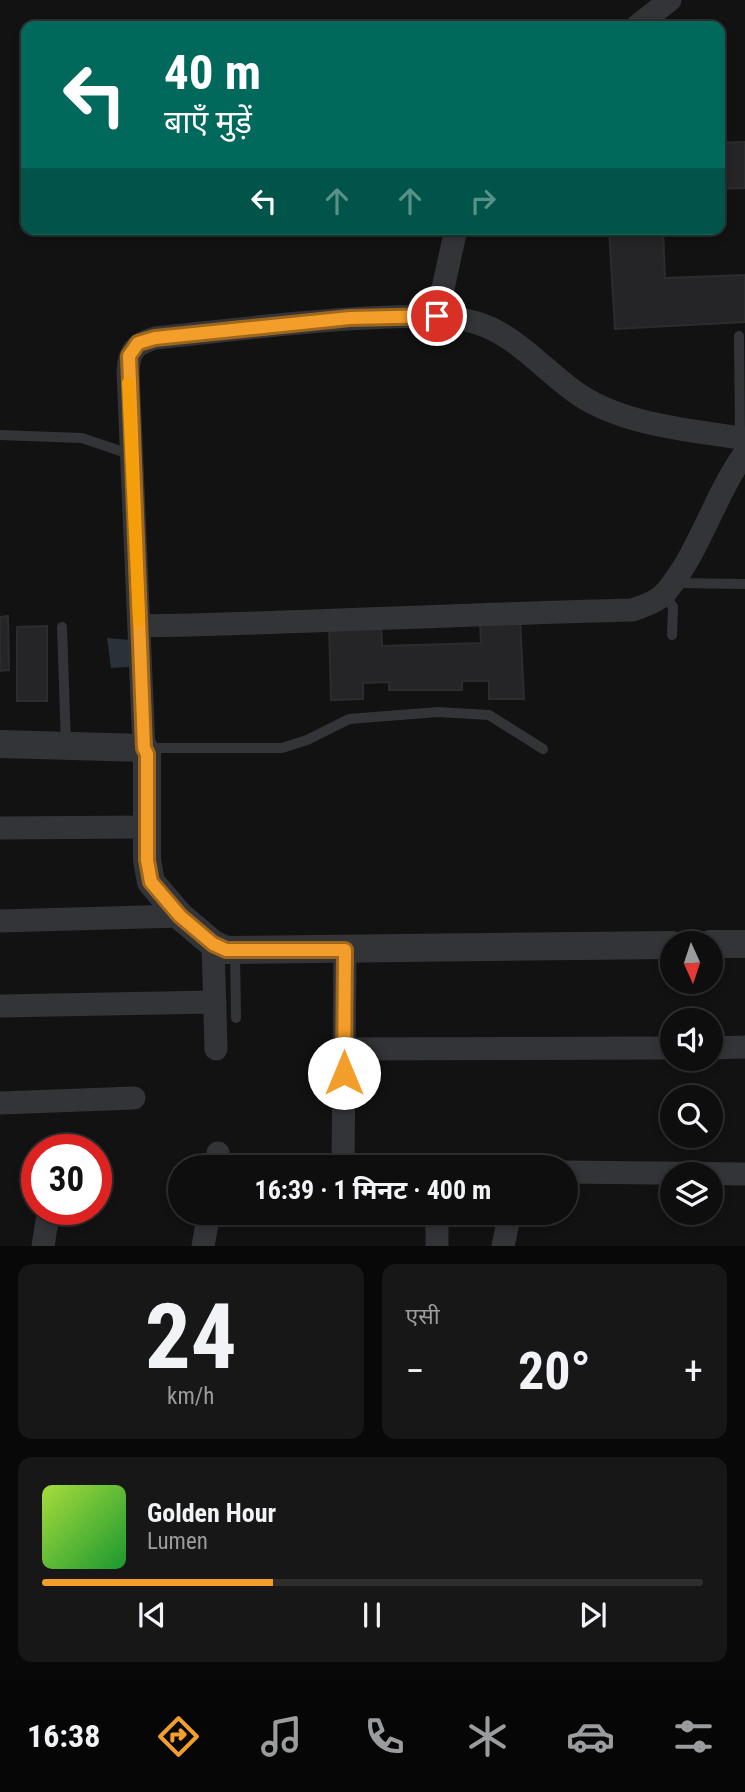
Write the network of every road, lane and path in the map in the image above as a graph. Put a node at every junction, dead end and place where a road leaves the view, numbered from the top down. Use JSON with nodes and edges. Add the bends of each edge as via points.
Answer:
{"nodes":[{"id":1,"x":670,"y":0,"type":"edge"},
{"id":2,"x":643,"y":21,"type":"edge"},
{"id":3,"x":455,"y":235,"type":"edge"},
{"id":4,"x":437,"y":316,"type":"junction"},
{"id":5,"x":739,"y":336,"type":"dead end"},
{"id":6,"x":0,"y":435,"type":"edge"},
{"id":7,"x":743,"y":444,"type":"edge"},
{"id":8,"x":132,"y":455,"type":"junction"},
{"id":9,"x":745,"y":584,"type":"edge"},
{"id":10,"x":668,"y":588,"type":"junction"},
{"id":11,"x":139,"y":626,"type":"junction"},
{"id":12,"x":62,"y":627,"type":"dead end"},
{"id":13,"x":672,"y":635,"type":"dead end"},
{"id":14,"x":0,"y":744,"type":"edge"},
{"id":15,"x":66,"y":745,"type":"junction"},
{"id":16,"x":144,"y":748,"type":"junction"},
{"id":17,"x":543,"y":749,"type":"dead end"},
{"id":18,"x":147,"y":827,"type":"junction"},
{"id":19,"x":0,"y":828,"type":"edge"},
{"id":20,"x":180,"y":916,"type":"junction"},
{"id":21,"x":0,"y":920,"type":"edge"},
{"id":22,"x":723,"y":944,"type":"edge"},
{"id":23,"x":745,"y":944,"type":"edge"},
{"id":24,"x":660,"y":945,"type":"edge"},
{"id":25,"x":224,"y":948,"type":"junction"},
{"id":26,"x":345,"y":950,"type":"junction"},
{"id":27,"x":215,"y":1002,"type":"junction"},
{"id":28,"x":0,"y":1006,"type":"edge"},
{"id":29,"x":236,"y":1018,"type":"dead end"},
{"id":30,"x":745,"y":1047,"type":"edge"},
{"id":31,"x":660,"y":1048,"type":"edge"},
{"id":32,"x":723,"y":1048,"type":"edge"},
{"id":33,"x":216,"y":1049,"type":"dead end"},
{"id":34,"x":345,"y":1049,"type":"junction"},
{"id":35,"x":134,"y":1098,"type":"dead end"},
{"id":36,"x":0,"y":1103,"type":"edge"},
{"id":37,"x":343,"y":1155,"type":"edge"},
{"id":38,"x":578,"y":1172,"type":"edge"},
{"id":39,"x":745,"y":1174,"type":"edge"},
{"id":40,"x":46,"y":1225,"type":"edge"},
{"id":41,"x":207,"y":1225,"type":"edge"},
{"id":42,"x":437,"y":1225,"type":"edge"},
{"id":43,"x":507,"y":1225,"type":"edge"},
{"id":44,"x":43,"y":1246,"type":"edge"},
{"id":45,"x":203,"y":1246,"type":"edge"},
{"id":46,"x":437,"y":1246,"type":"edge"},
{"id":47,"x":503,"y":1246,"type":"edge"}],
"edges":[{"from":1,"to":2,"type":"street"},
{"from":3,"to":4,"type":"street"},
{"from":4,"to":7,"type":"street","via":[[480,323],[499,333],[584,398],[626,414]]},
{"from":4,"to":8,"type":"street","via":[[350,318],[138,343],[129,356],[128,372]]},
{"from":5,"to":7,"type":"lane"},
{"from":6,"to":8,"type":"lane","via":[[96,440]]},
{"from":7,"to":10,"type":"street"},
{"from":8,"to":11,"type":"street"},
{"from":9,"to":10,"type":"lane"},
{"from":10,"to":11,"type":"street","via":[[649,604],[632,610]]},
{"from":10,"to":13,"type":"lane"},
{"from":11,"to":16,"type":"street"},
{"from":12,"to":15,"type":"lane"},
{"from":14,"to":15,"type":"street"},
{"from":15,"to":16,"type":"street"},
{"from":16,"to":17,"type":"lane","via":[[282,748],[349,719],[438,712],[489,715]]},
{"from":16,"to":18,"type":"street"},
{"from":18,"to":19,"type":"street"},
{"from":18,"to":20,"type":"street","via":[[151,882]]},
{"from":20,"to":21,"type":"street"},
{"from":20,"to":25,"type":"street"},
{"from":22,"to":23,"type":"street"},
{"from":24,"to":26,"type":"street"},
{"from":25,"to":26,"type":"street"},
{"from":25,"to":27,"type":"street"},
{"from":25,"to":29,"type":"lane"},
{"from":26,"to":34,"type":"street"},
{"from":27,"to":28,"type":"street"},
{"from":27,"to":33,"type":"street"},
{"from":30,"to":32,"type":"street"},
{"from":31,"to":34,"type":"street"},
{"from":34,"to":37,"type":"street"},
{"from":35,"to":36,"type":"street"},
{"from":38,"to":39,"type":"street"},
{"from":40,"to":44,"type":"street"},
{"from":41,"to":45,"type":"street"},
{"from":42,"to":46,"type":"street"},
{"from":43,"to":47,"type":"street"}]}
